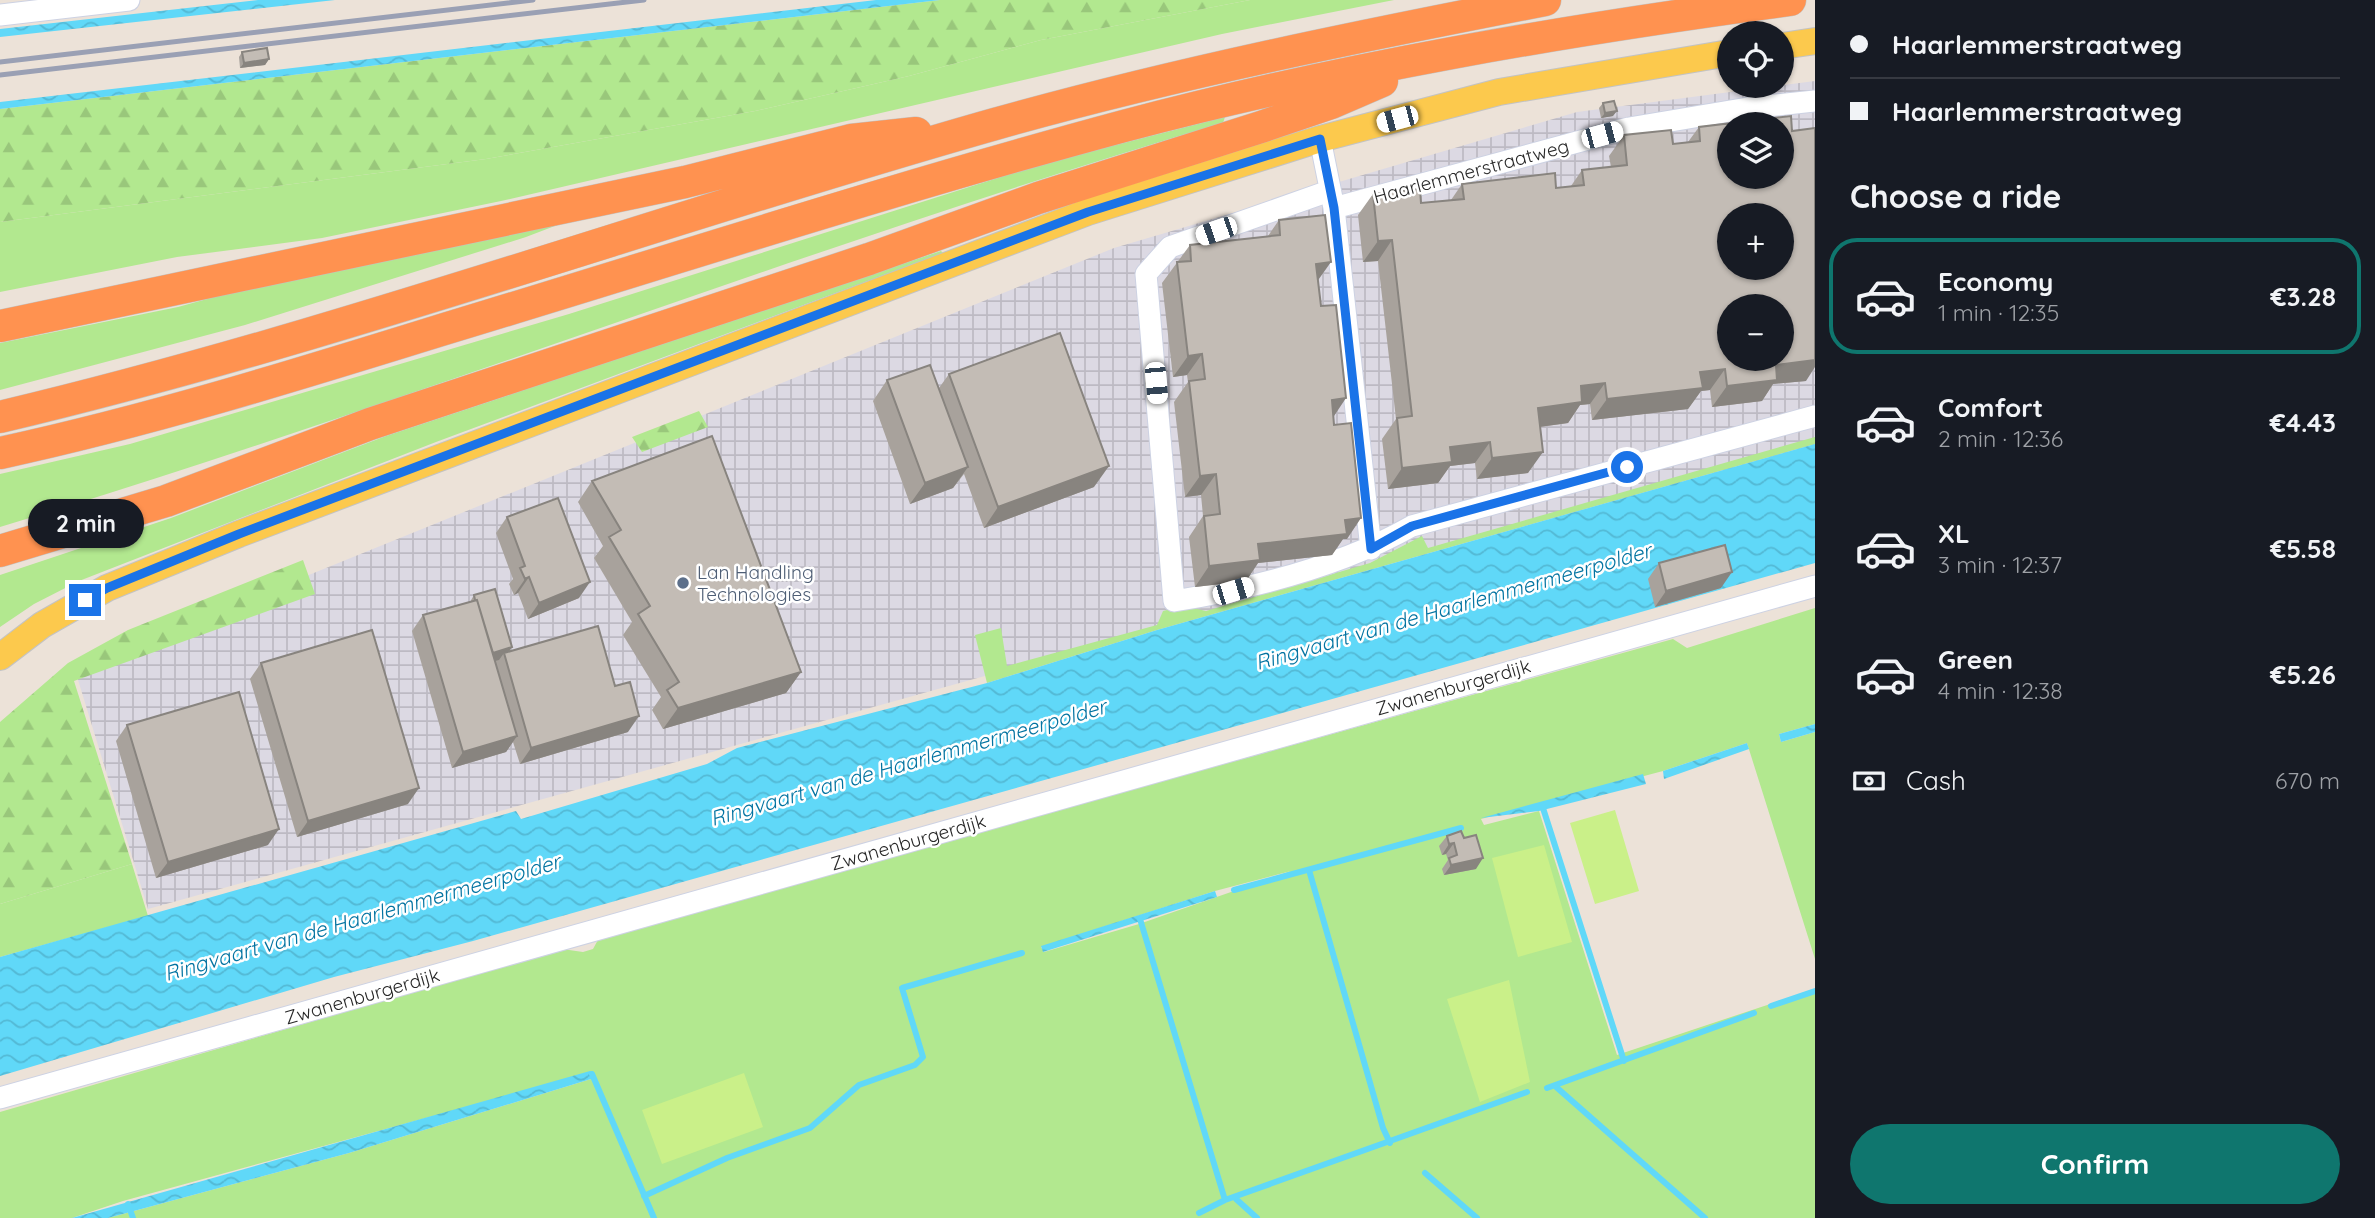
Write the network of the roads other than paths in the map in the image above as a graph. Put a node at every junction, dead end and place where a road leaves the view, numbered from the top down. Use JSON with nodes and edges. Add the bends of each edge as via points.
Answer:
{"nodes":[{"id":1,"x":129,"y":0,"type":"edge"},
{"id":2,"x":1545,"y":0,"type":"edge"},
{"id":3,"x":1790,"y":0,"type":"edge"},
{"id":4,"x":0,"y":15,"type":"edge"},
{"id":5,"x":1815,"y":41,"type":"edge"},
{"id":6,"x":1794,"y":44,"type":"edge"},
{"id":7,"x":1444,"y":54,"type":"junction"},
{"id":8,"x":1717,"y":55,"type":"edge"},
{"id":9,"x":1815,"y":101,"type":"edge"},
{"id":10,"x":997,"y":124,"type":"junction"},
{"id":11,"x":1320,"y":139,"type":"junction"},
{"id":12,"x":1332,"y":200,"type":"junction"},
{"id":13,"x":0,"y":326,"type":"edge"},
{"id":14,"x":1815,"y":416,"type":"edge"},
{"id":15,"x":0,"y":417,"type":"edge"},
{"id":16,"x":0,"y":453,"type":"edge"},
{"id":17,"x":1371,"y":549,"type":"junction"},
{"id":18,"x":0,"y":551,"type":"edge"},
{"id":19,"x":1815,"y":586,"type":"edge"},
{"id":20,"x":0,"y":657,"type":"edge"},
{"id":21,"x":0,"y":1098,"type":"edge"}],
"edges":[{"from":1,"to":4,"type":"street"},
{"from":2,"to":10,"type":"highway","via":[[1169,79]]},
{"from":3,"to":7,"type":"highway"},
{"from":5,"to":6,"type":"main road"},
{"from":7,"to":16,"type":"highway","via":[[1114,129],[201,403]]},
{"from":7,"to":18,"type":"highway","via":[[1319,107],[395,416],[166,501]]},
{"from":8,"to":11,"type":"main road","via":[[1499,92]]},
{"from":9,"to":12,"type":"street","name":"Haarlemmerstraatweg","via":[[1629,128]]},
{"from":10,"to":13,"type":"highway","via":[[851,141],[685,182]]},
{"from":10,"to":15,"type":"highway","via":[[330,328]]},
{"from":11,"to":12,"type":"street"},
{"from":11,"to":20,"type":"main road","via":[[1088,212],[239,534],[107,588],[42,625]]},
{"from":12,"to":17,"type":"street"},
{"from":12,"to":17,"type":"street","name":"Haarlemmerstraatweg","via":[[1170,247],[1146,274],[1174,601],[1233,591]]},
{"from":14,"to":17,"type":"street","name":"Haarlemmerstraatweg","via":[[1412,526]]},
{"from":19,"to":21,"type":"street","name":"Zwanenburgerdijk"}]}
